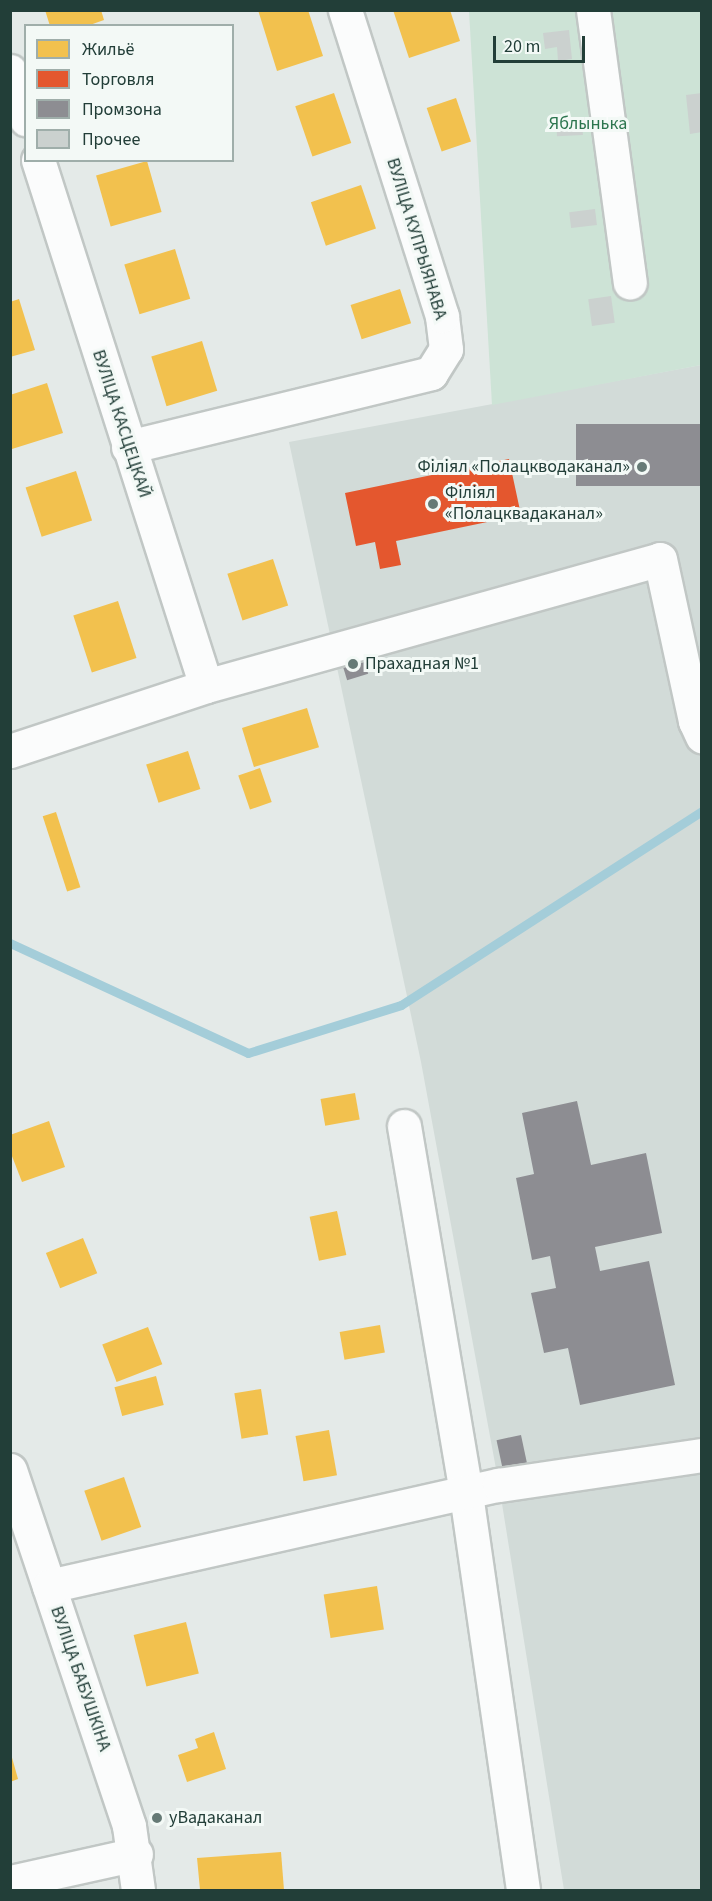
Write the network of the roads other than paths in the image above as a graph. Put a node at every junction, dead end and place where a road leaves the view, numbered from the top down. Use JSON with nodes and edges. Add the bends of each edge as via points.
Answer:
{"nodes":[{"id":1,"x":345,"y":10,"type":"edge"},
{"id":2,"x":593,"y":10,"type":"edge"},
{"id":3,"x":10,"y":71,"type":"edge"},
{"id":4,"x":24,"y":113,"type":"edge"},
{"id":5,"x":40,"y":162,"type":"edge"},
{"id":6,"x":630,"y":283,"type":"dead end"},
{"id":7,"x":128,"y":447,"type":"junction"},
{"id":8,"x":206,"y":686,"type":"junction"},
{"id":9,"x":702,"y":736,"type":"edge"},
{"id":10,"x":10,"y":751,"type":"edge"},
{"id":11,"x":404,"y":1126,"type":"dead end"},
{"id":12,"x":702,"y":1455,"type":"edge"},
{"id":13,"x":10,"y":1470,"type":"edge"},
{"id":14,"x":466,"y":1494,"type":"junction"},
{"id":15,"x":49,"y":1586,"type":"junction"},
{"id":16,"x":136,"y":1854,"type":"junction"},
{"id":17,"x":10,"y":1882,"type":"edge"},
{"id":18,"x":138,"y":1890,"type":"edge"},
{"id":19,"x":523,"y":1890,"type":"edge"}],
"edges":[{"from":1,"to":7,"type":"street","name":"ВУЛІЦА КУПРЫЯНАВА","via":[[442,316],[446,349],[431,373]]},
{"from":2,"to":6,"type":"street"},
{"from":3,"to":4,"type":"street"},
{"from":5,"to":7,"type":"street","name":"ВУЛІЦА КАСЦЕЦКАЙ"},
{"from":7,"to":8,"type":"street","name":"ВУЛІЦА КАСЦЕЦКАЙ"},
{"from":8,"to":9,"type":"street","via":[[660,559],[695,721]]},
{"from":8,"to":10,"type":"street"},
{"from":11,"to":14,"type":"street"},
{"from":12,"to":14,"type":"street","via":[[500,1485]]},
{"from":13,"to":15,"type":"street","name":"ВУЛІЦА БАБУШКІНА"},
{"from":14,"to":15,"type":"street"},
{"from":14,"to":19,"type":"street"},
{"from":15,"to":16,"type":"street","name":"ВУЛІЦА БАБУШКІНА"},
{"from":16,"to":17,"type":"street"},
{"from":16,"to":18,"type":"street","name":"ВУЛІЦА БАБУШКІНА"}]}
